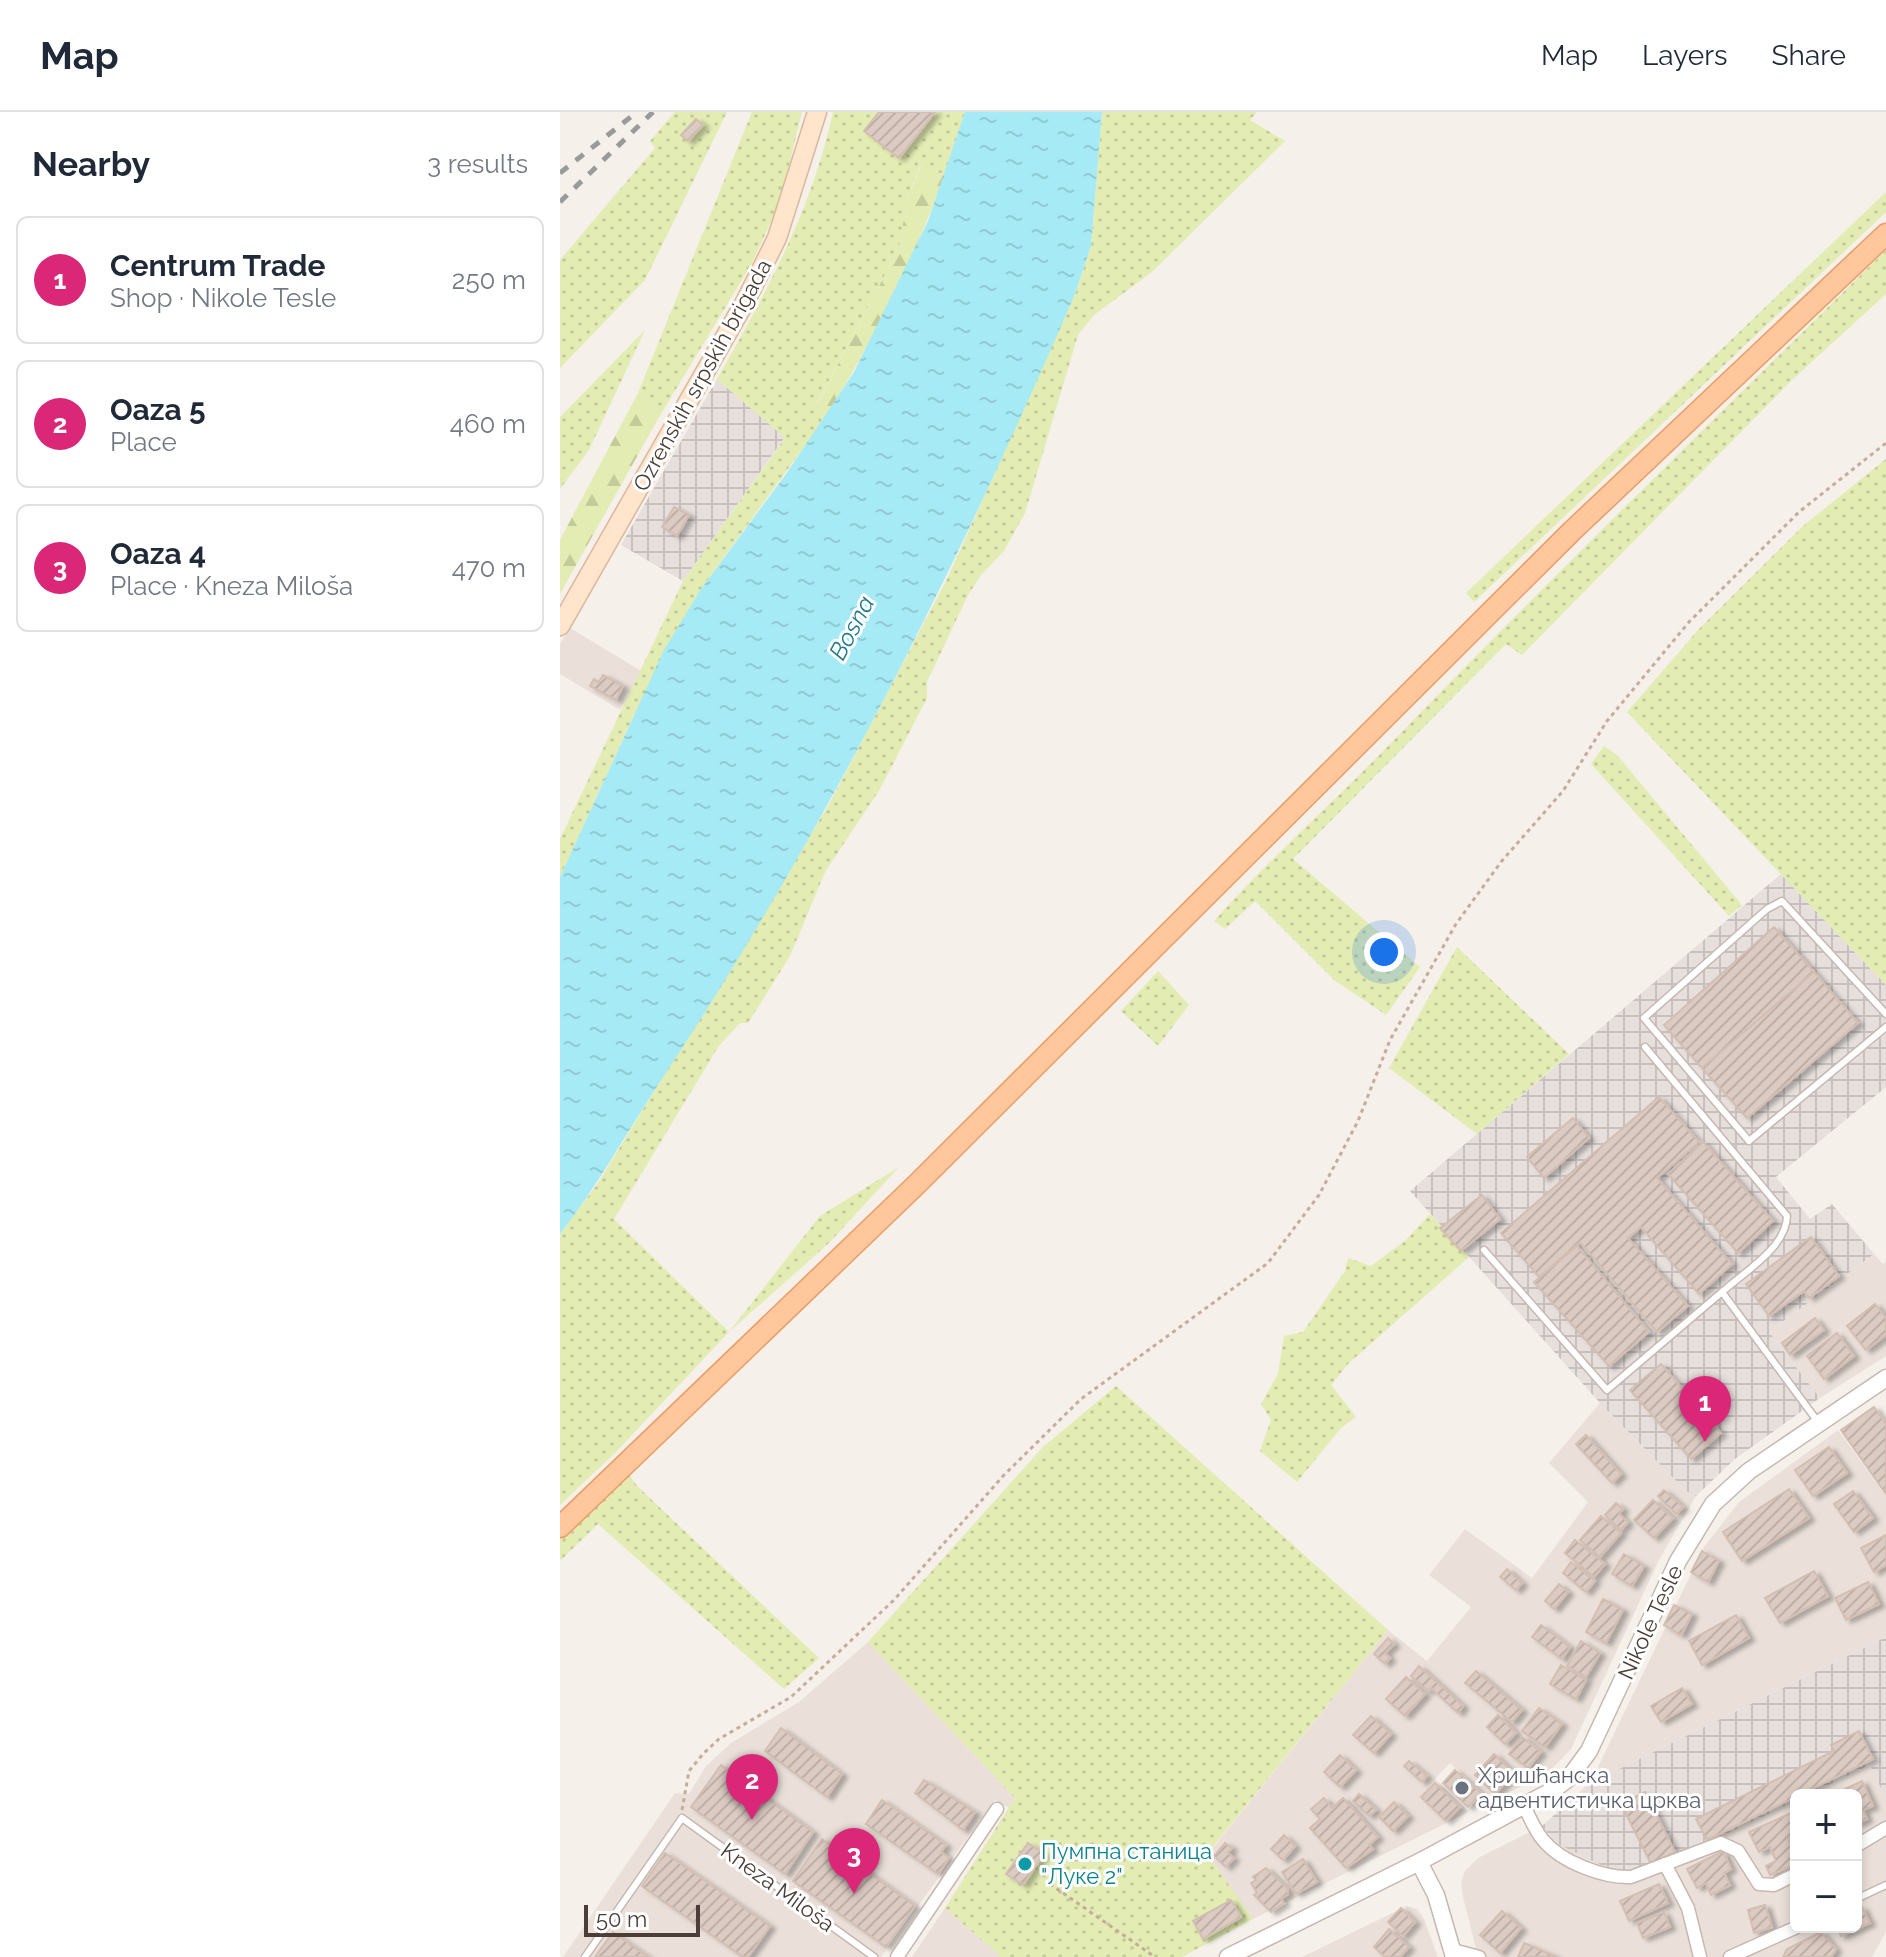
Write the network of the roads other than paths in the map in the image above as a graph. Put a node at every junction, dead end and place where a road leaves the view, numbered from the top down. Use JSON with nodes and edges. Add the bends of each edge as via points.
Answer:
{"nodes":[{"id":1,"x":817,"y":112,"type":"edge"},
{"id":2,"x":1886,"y":234,"type":"edge"},
{"id":3,"x":560,"y":626,"type":"edge"},
{"id":4,"x":1886,"y":1014,"type":"edge"},
{"id":5,"x":1886,"y":1027,"type":"edge"},
{"id":6,"x":1645,"y":1047,"type":"dead end"},
{"id":7,"x":1484,"y":1250,"type":"dead end"},
{"id":8,"x":1722,"y":1292,"type":"junction"},
{"id":9,"x":1886,"y":1378,"type":"edge"},
{"id":10,"x":1818,"y":1422,"type":"junction"},
{"id":11,"x":560,"y":1527,"type":"edge"},
{"id":12,"x":1524,"y":1805,"type":"junction"},
{"id":13,"x":997,"y":1809,"type":"dead end"},
{"id":14,"x":1886,"y":1828,"type":"edge"},
{"id":15,"x":1862,"y":1842,"type":"edge"},
{"id":16,"x":1419,"y":1862,"type":"junction"},
{"id":17,"x":1665,"y":1864,"type":"junction"},
{"id":18,"x":1790,"y":1877,"type":"edge"},
{"id":19,"x":1886,"y":1885,"type":"edge"},
{"id":20,"x":1862,"y":1896,"type":"edge"},
{"id":21,"x":1790,"y":1930,"type":"edge"},
{"id":22,"x":1454,"y":1954,"type":"edge"},
{"id":23,"x":585,"y":1957,"type":"edge"},
{"id":24,"x":874,"y":1957,"type":"edge"},
{"id":25,"x":897,"y":1957,"type":"edge"},
{"id":26,"x":1228,"y":1957,"type":"edge"},
{"id":27,"x":1479,"y":1957,"type":"edge"},
{"id":28,"x":1700,"y":1957,"type":"edge"},
{"id":29,"x":1730,"y":1957,"type":"edge"}],
"edges":[{"from":1,"to":3,"type":"main road","name":"Ozrenskih srpskih brigada","via":[[802,169],[764,264]]},
{"from":2,"to":11,"type":"main road","via":[[1572,531],[927,1174]]},
{"from":4,"to":5,"type":"lane","via":[[1782,901],[1644,1018],[1749,1141]]},
{"from":6,"to":8,"type":"lane","via":[[1787,1216],[1779,1241]]},
{"from":7,"to":8,"type":"lane","via":[[1607,1390]]},
{"from":8,"to":10,"type":"lane"},
{"from":9,"to":10,"type":"street","name":"Nikole Tesle"},
{"from":10,"to":12,"type":"street","name":"Nikole Tesle","via":[[1713,1504],[1678,1561],[1580,1766]]},
{"from":12,"to":16,"type":"street","name":"Nikole Tesle"},
{"from":12,"to":17,"type":"street","via":[[1550,1847],[1600,1873],[1631,1877]]},
{"from":13,"to":25,"type":"street"},
{"from":14,"to":15,"type":"street"},
{"from":16,"to":22,"type":"street","via":[[1436,1895]]},
{"from":16,"to":26,"type":"street","name":"Nikole Tesle"},
{"from":17,"to":18,"type":"street","via":[[1721,1843],[1738,1851],[1759,1884],[1774,1885]]},
{"from":17,"to":28,"type":"street","via":[[1688,1908]]},
{"from":19,"to":20,"type":"lane"},
{"from":21,"to":29,"type":"street"},
{"from":22,"to":27,"type":"street"},
{"from":23,"to":24,"type":"lane","name":"Kneza Miloša","via":[[682,1818]]}]}
